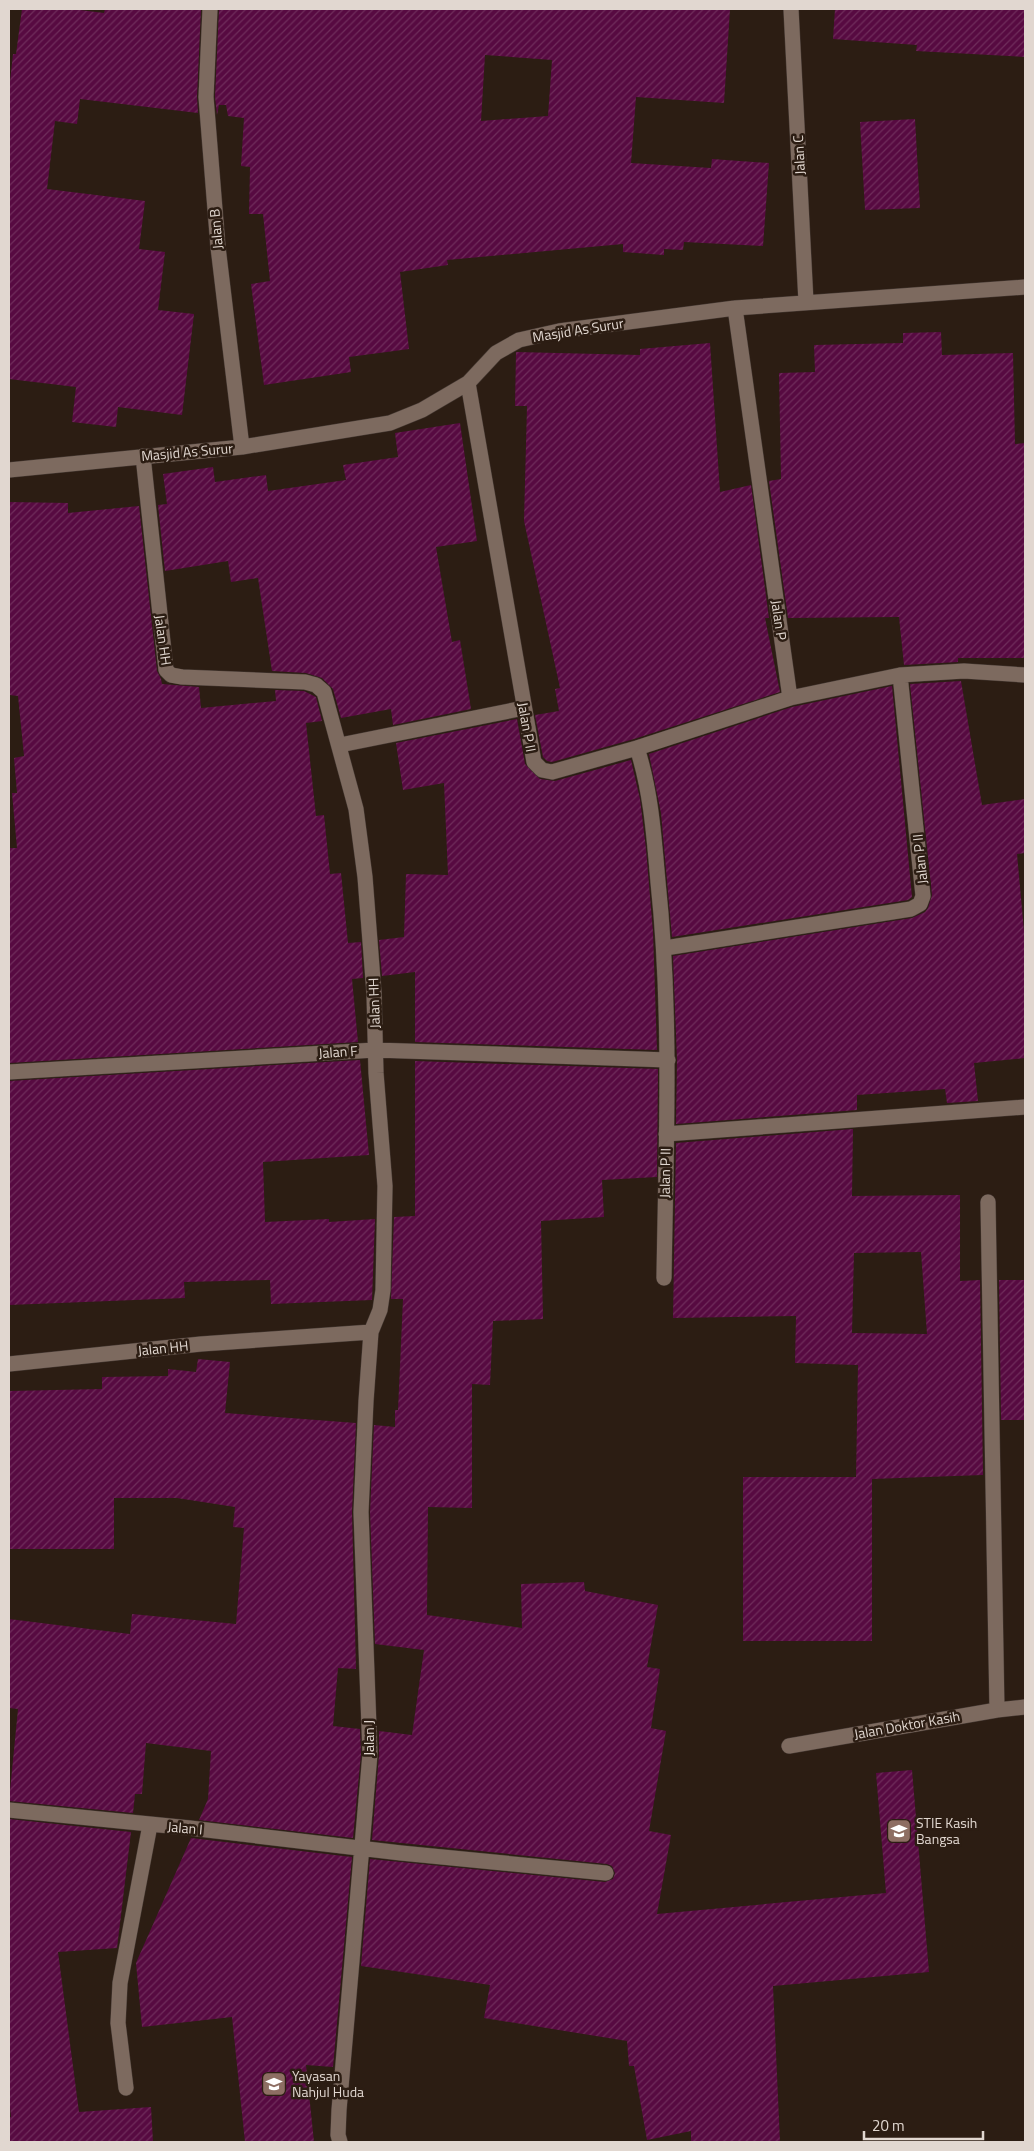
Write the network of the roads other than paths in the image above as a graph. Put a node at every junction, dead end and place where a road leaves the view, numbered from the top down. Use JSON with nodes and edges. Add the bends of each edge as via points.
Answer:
{"nodes":[{"id":1,"x":210,"y":9,"type":"edge"},
{"id":2,"x":790,"y":9,"type":"edge"},
{"id":3,"x":1025,"y":287,"type":"edge"},
{"id":4,"x":806,"y":302,"type":"junction"},
{"id":5,"x":735,"y":308,"type":"junction"},
{"id":6,"x":468,"y":383,"type":"junction"},
{"id":7,"x":242,"y":447,"type":"junction"},
{"id":8,"x":143,"y":456,"type":"junction"},
{"id":9,"x":9,"y":470,"type":"edge"},
{"id":10,"x":1025,"y":674,"type":"edge"},
{"id":11,"x":900,"y":675,"type":"junction"},
{"id":12,"x":790,"y":698,"type":"junction"},
{"id":13,"x":524,"y":708,"type":"junction"},
{"id":14,"x":340,"y":745,"type":"junction"},
{"id":15,"x":637,"y":748,"type":"junction"},
{"id":16,"x":665,"y":948,"type":"junction"},
{"id":17,"x":375,"y":1050,"type":"junction"},
{"id":18,"x":668,"y":1060,"type":"junction"},
{"id":19,"x":9,"y":1072,"type":"edge"},
{"id":20,"x":1025,"y":1106,"type":"edge"},
{"id":21,"x":666,"y":1134,"type":"junction"},
{"id":22,"x":988,"y":1202,"type":"dead end"},
{"id":23,"x":664,"y":1278,"type":"dead end"},
{"id":24,"x":371,"y":1332,"type":"junction"},
{"id":25,"x":9,"y":1364,"type":"edge"},
{"id":26,"x":1025,"y":1707,"type":"edge"},
{"id":27,"x":997,"y":1710,"type":"junction"},
{"id":28,"x":789,"y":1746,"type":"dead end"},
{"id":29,"x":9,"y":1810,"type":"edge"},
{"id":30,"x":150,"y":1825,"type":"junction"},
{"id":31,"x":360,"y":1847,"type":"junction"},
{"id":32,"x":606,"y":1873,"type":"dead end"},
{"id":33,"x":126,"y":2088,"type":"dead end"},
{"id":34,"x":340,"y":2142,"type":"edge"}],
"edges":[{"from":1,"to":7,"type":"street","name":"Jalan B","via":[[207,106],[218,247]]},
{"from":2,"to":4,"type":"street","name":"Jalan C"},
{"from":3,"to":4,"type":"street","name":"Masjid As Surur"},
{"from":4,"to":5,"type":"street","name":"Masjid As Surur"},
{"from":5,"to":6,"type":"street","name":"Masjid As Surur","via":[[559,331],[519,340],[496,353]]},
{"from":5,"to":12,"type":"street","name":"Jalan P"},
{"from":6,"to":7,"type":"street","name":"Masjid As Surur","via":[[422,410],[390,423]]},
{"from":6,"to":13,"type":"street","name":"Jalan P II"},
{"from":7,"to":8,"type":"street","name":"Masjid As Surur"},
{"from":8,"to":9,"type":"street","name":"Masjid As Surur"},
{"from":8,"to":14,"type":"street","name":"Jalan HH","via":[[166,670],[170,675],[182,677],[316,685],[324,692]]},
{"from":10,"to":11,"type":"street","via":[[964,671]]},
{"from":11,"to":12,"type":"street"},
{"from":11,"to":16,"type":"street","name":"Jalan P II","via":[[924,896],[920,904],[911,909]]},
{"from":12,"to":15,"type":"street"},
{"from":13,"to":14,"type":"street"},
{"from":13,"to":15,"type":"street","name":"Jalan P II","via":[[534,762],[542,770],[552,772]]},
{"from":14,"to":17,"type":"street","name":"Jalan HH","via":[[356,809],[364,877],[374,993]]},
{"from":15,"to":16,"type":"street","name":"Jalan P II","via":[[652,814]]},
{"from":16,"to":18,"type":"street","name":"Jalan P II"},
{"from":17,"to":18,"type":"street","name":"Jalan F"},
{"from":17,"to":19,"type":"street","name":"Jalan F"},
{"from":17,"to":24,"type":"street","name":"Jalan HH","via":[[385,1186],[384,1266],[380,1310]]},
{"from":18,"to":21,"type":"street","name":"Jalan P II"},
{"from":20,"to":21,"type":"street"},
{"from":21,"to":23,"type":"street","name":"Jalan P II"},
{"from":22,"to":27,"type":"street"},
{"from":24,"to":25,"type":"street","name":"Jalan HH","via":[[201,1344]]},
{"from":24,"to":31,"type":"street","name":"Jalan J","via":[[361,1512],[370,1754]]},
{"from":26,"to":27,"type":"street","name":"Jalan Doktor Kasih"},
{"from":27,"to":28,"type":"street","name":"Jalan Doktor Kasih"},
{"from":29,"to":30,"type":"street","name":"Jalan I"},
{"from":30,"to":31,"type":"street","name":"Jalan I"},
{"from":30,"to":33,"type":"street","via":[[120,1984],[118,2023]]},
{"from":31,"to":32,"type":"street","name":"Jalan I"},
{"from":31,"to":34,"type":"street","name":"Jalan J","via":[[339,2110]]}]}
